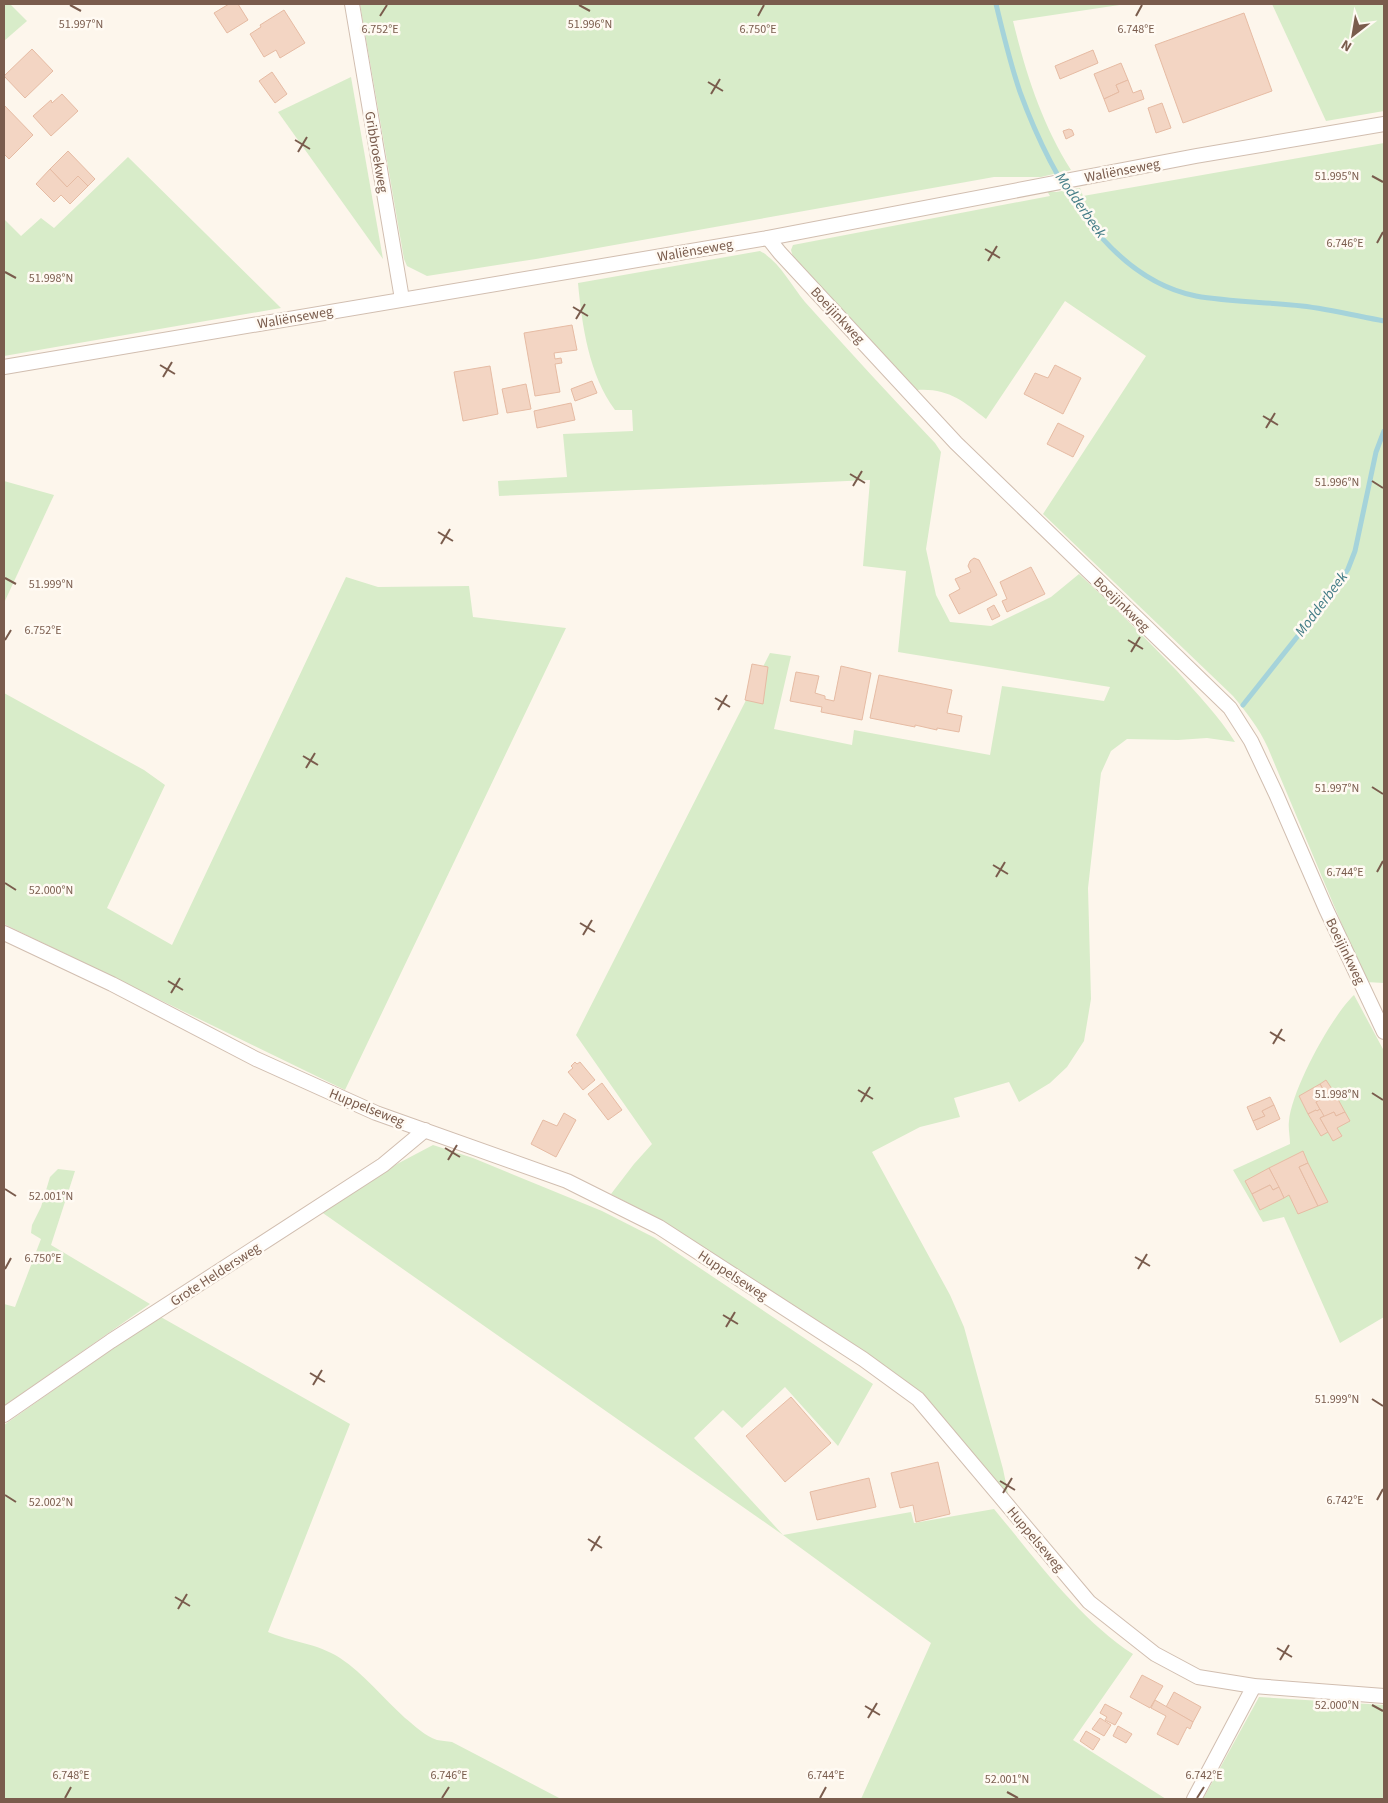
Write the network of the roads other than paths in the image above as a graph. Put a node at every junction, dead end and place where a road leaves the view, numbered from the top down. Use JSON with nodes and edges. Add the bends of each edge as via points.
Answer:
{"nodes":[{"id":1,"x":352,"y":4,"type":"edge"},
{"id":2,"x":1384,"y":124,"type":"edge"},
{"id":3,"x":768,"y":238,"type":"junction"},
{"id":4,"x":402,"y":299,"type":"junction"},
{"id":5,"x":4,"y":367,"type":"edge"},
{"id":6,"x":4,"y":933,"type":"edge"},
{"id":7,"x":1384,"y":1032,"type":"edge"},
{"id":8,"x":425,"y":1130,"type":"junction"},
{"id":9,"x":4,"y":1415,"type":"edge"},
{"id":10,"x":1254,"y":1686,"type":"junction"},
{"id":11,"x":1384,"y":1696,"type":"edge"},
{"id":12,"x":1194,"y":1799,"type":"edge"}],
"edges":[{"from":1,"to":4,"type":"street","name":"Gribbroekweg"},
{"from":2,"to":3,"type":"street","name":"Waliënseweg","via":[[1196,156]]},
{"from":3,"to":4,"type":"street","name":"Waliënseweg"},
{"from":3,"to":7,"type":"street","name":"Boeijinkweg","via":[[956,443],[1230,708],[1251,741]]},
{"from":4,"to":5,"type":"street","name":"Waliënseweg"},
{"from":6,"to":8,"type":"street","name":"Huppelseweg","via":[[112,984],[256,1059],[376,1113]]},
{"from":8,"to":9,"type":"street","name":"Grote Heldersweg","via":[[382,1165],[110,1341]]},
{"from":8,"to":10,"type":"street","name":"Huppelseweg","via":[[567,1182],[659,1227],[863,1359],[918,1398],[1089,1602],[1156,1654],[1198,1677]]},
{"from":10,"to":11,"type":"street","name":"Huppelseweg"},
{"from":10,"to":12,"type":"street"}]}
